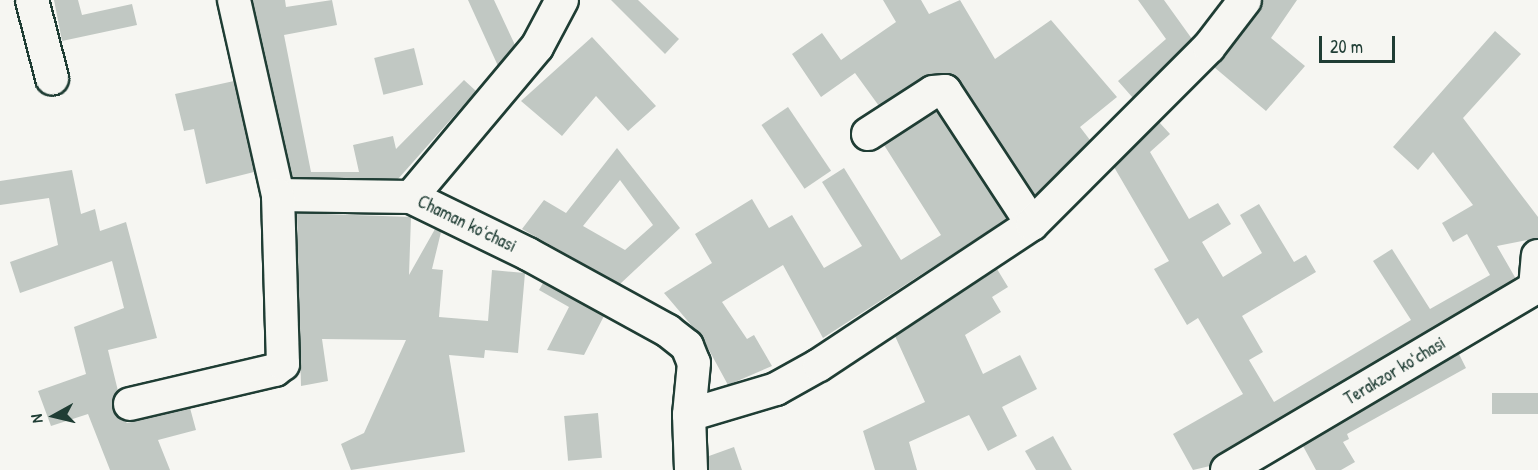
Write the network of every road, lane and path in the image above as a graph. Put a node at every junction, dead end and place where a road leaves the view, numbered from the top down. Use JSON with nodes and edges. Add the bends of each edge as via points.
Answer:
{"nodes":[{"id":1,"x":32,"y":0,"type":"edge"},
{"id":2,"x":234,"y":0,"type":"edge"},
{"id":3,"x":562,"y":0,"type":"edge"},
{"id":4,"x":1245,"y":0,"type":"edge"},
{"id":5,"x":52,"y":78,"type":"dead end"},
{"id":6,"x":868,"y":134,"type":"dead end"},
{"id":7,"x":278,"y":195,"type":"junction"},
{"id":8,"x":411,"y":197,"type":"junction"},
{"id":9,"x":1032,"y":224,"type":"junction"},
{"id":10,"x":1538,"y":256,"type":"edge"},
{"id":11,"x":1536,"y":293,"type":"edge"},
{"id":12,"x":130,"y":404,"type":"dead end"},
{"id":13,"x":688,"y":415,"type":"junction"},
{"id":14,"x":691,"y":470,"type":"edge"},
{"id":15,"x":1227,"y":470,"type":"edge"}],
"edges":[{"from":1,"to":5,"type":"street"},
{"from":2,"to":7,"type":"street"},
{"from":3,"to":8,"type":"street","via":[[537,46]]},
{"from":4,"to":9,"type":"street","via":[[1209,47]]},
{"from":6,"to":9,"type":"street","via":[[933,92],[945,91]]},
{"from":7,"to":8,"type":"street","name":"Chaman koʻchasi"},
{"from":7,"to":12,"type":"street","via":[[283,364]]},
{"from":8,"to":13,"type":"street","name":"Chaman koʻchasi","via":[[528,254],[681,340],[694,363]]},
{"from":9,"to":13,"type":"street","via":[[819,365],[776,388]]},
{"from":10,"to":11,"type":"street","name":"Terakzor koʻchasi"},
{"from":11,"to":15,"type":"street","name":"Terakzor koʻchasi"},
{"from":13,"to":14,"type":"street","name":"Chaman koʻchasi"}]}
